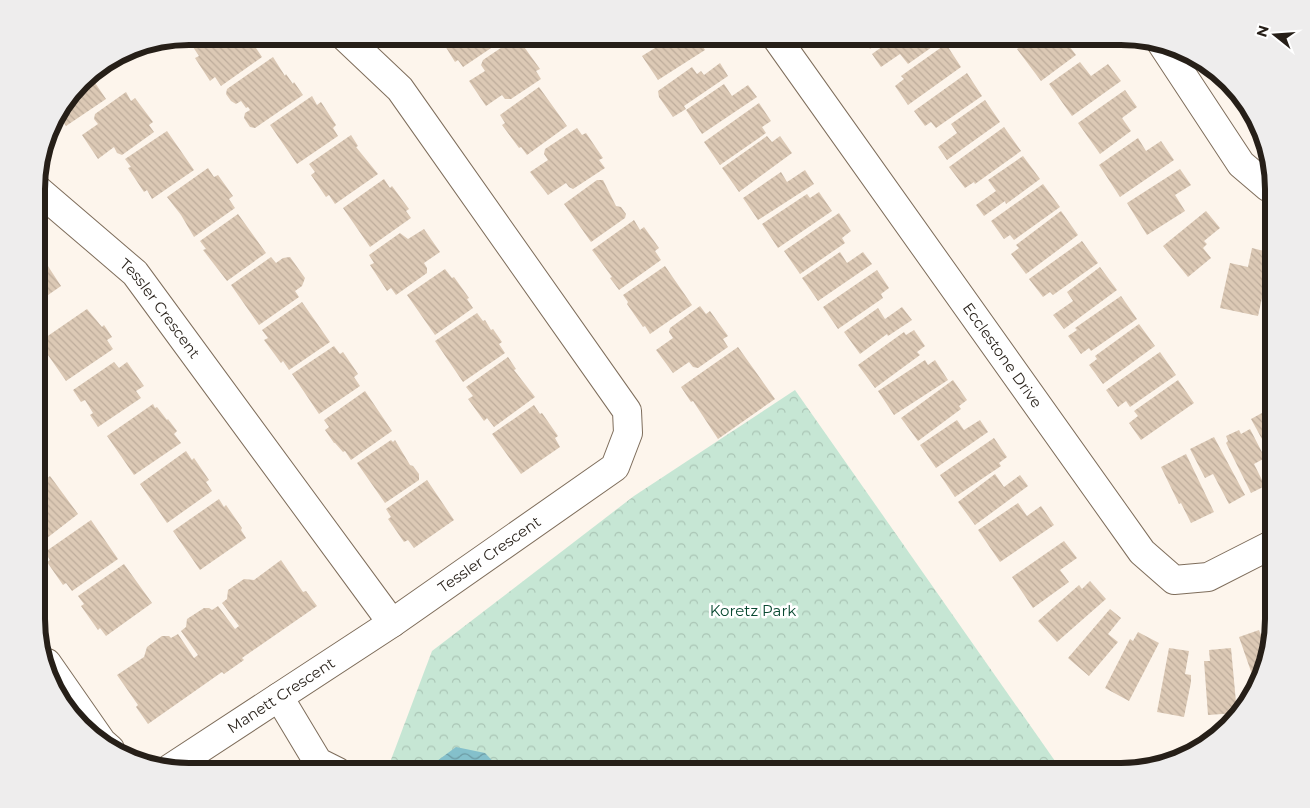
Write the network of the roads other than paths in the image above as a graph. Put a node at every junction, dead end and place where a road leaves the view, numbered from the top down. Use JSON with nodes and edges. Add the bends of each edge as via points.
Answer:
{"nodes":[{"id":1,"x":354,"y":45,"type":"edge"},
{"id":2,"x":781,"y":45,"type":"edge"},
{"id":3,"x":1168,"y":53,"type":"edge"},
{"id":4,"x":1265,"y":184,"type":"edge"},
{"id":5,"x":45,"y":196,"type":"edge"},
{"id":6,"x":1265,"y":548,"type":"edge"},
{"id":7,"x":392,"y":624,"type":"junction"},
{"id":8,"x":60,"y":682,"type":"edge"},
{"id":9,"x":279,"y":697,"type":"junction"},
{"id":10,"x":87,"y":721,"type":"edge"},
{"id":11,"x":179,"y":762,"type":"edge"},
{"id":12,"x":317,"y":763,"type":"edge"}],
"edges":[{"from":1,"to":7,"type":"street","name":"Tessler Crescent","via":[[400,89],[627,411],[628,433],[615,467]]},
{"from":2,"to":6,"type":"street","name":"Ecclestone Drive","via":[[1142,552],[1174,580],[1208,577]]},
{"from":3,"to":4,"type":"street","via":[[1241,164]]},
{"from":5,"to":7,"type":"street","name":"Tessler Crescent","via":[[135,273]]},
{"from":7,"to":9,"type":"street","name":"Manett Crescent"},
{"from":8,"to":10,"type":"street"},
{"from":9,"to":11,"type":"street","name":"Manett Crescent"},
{"from":9,"to":12,"type":"street"}]}
